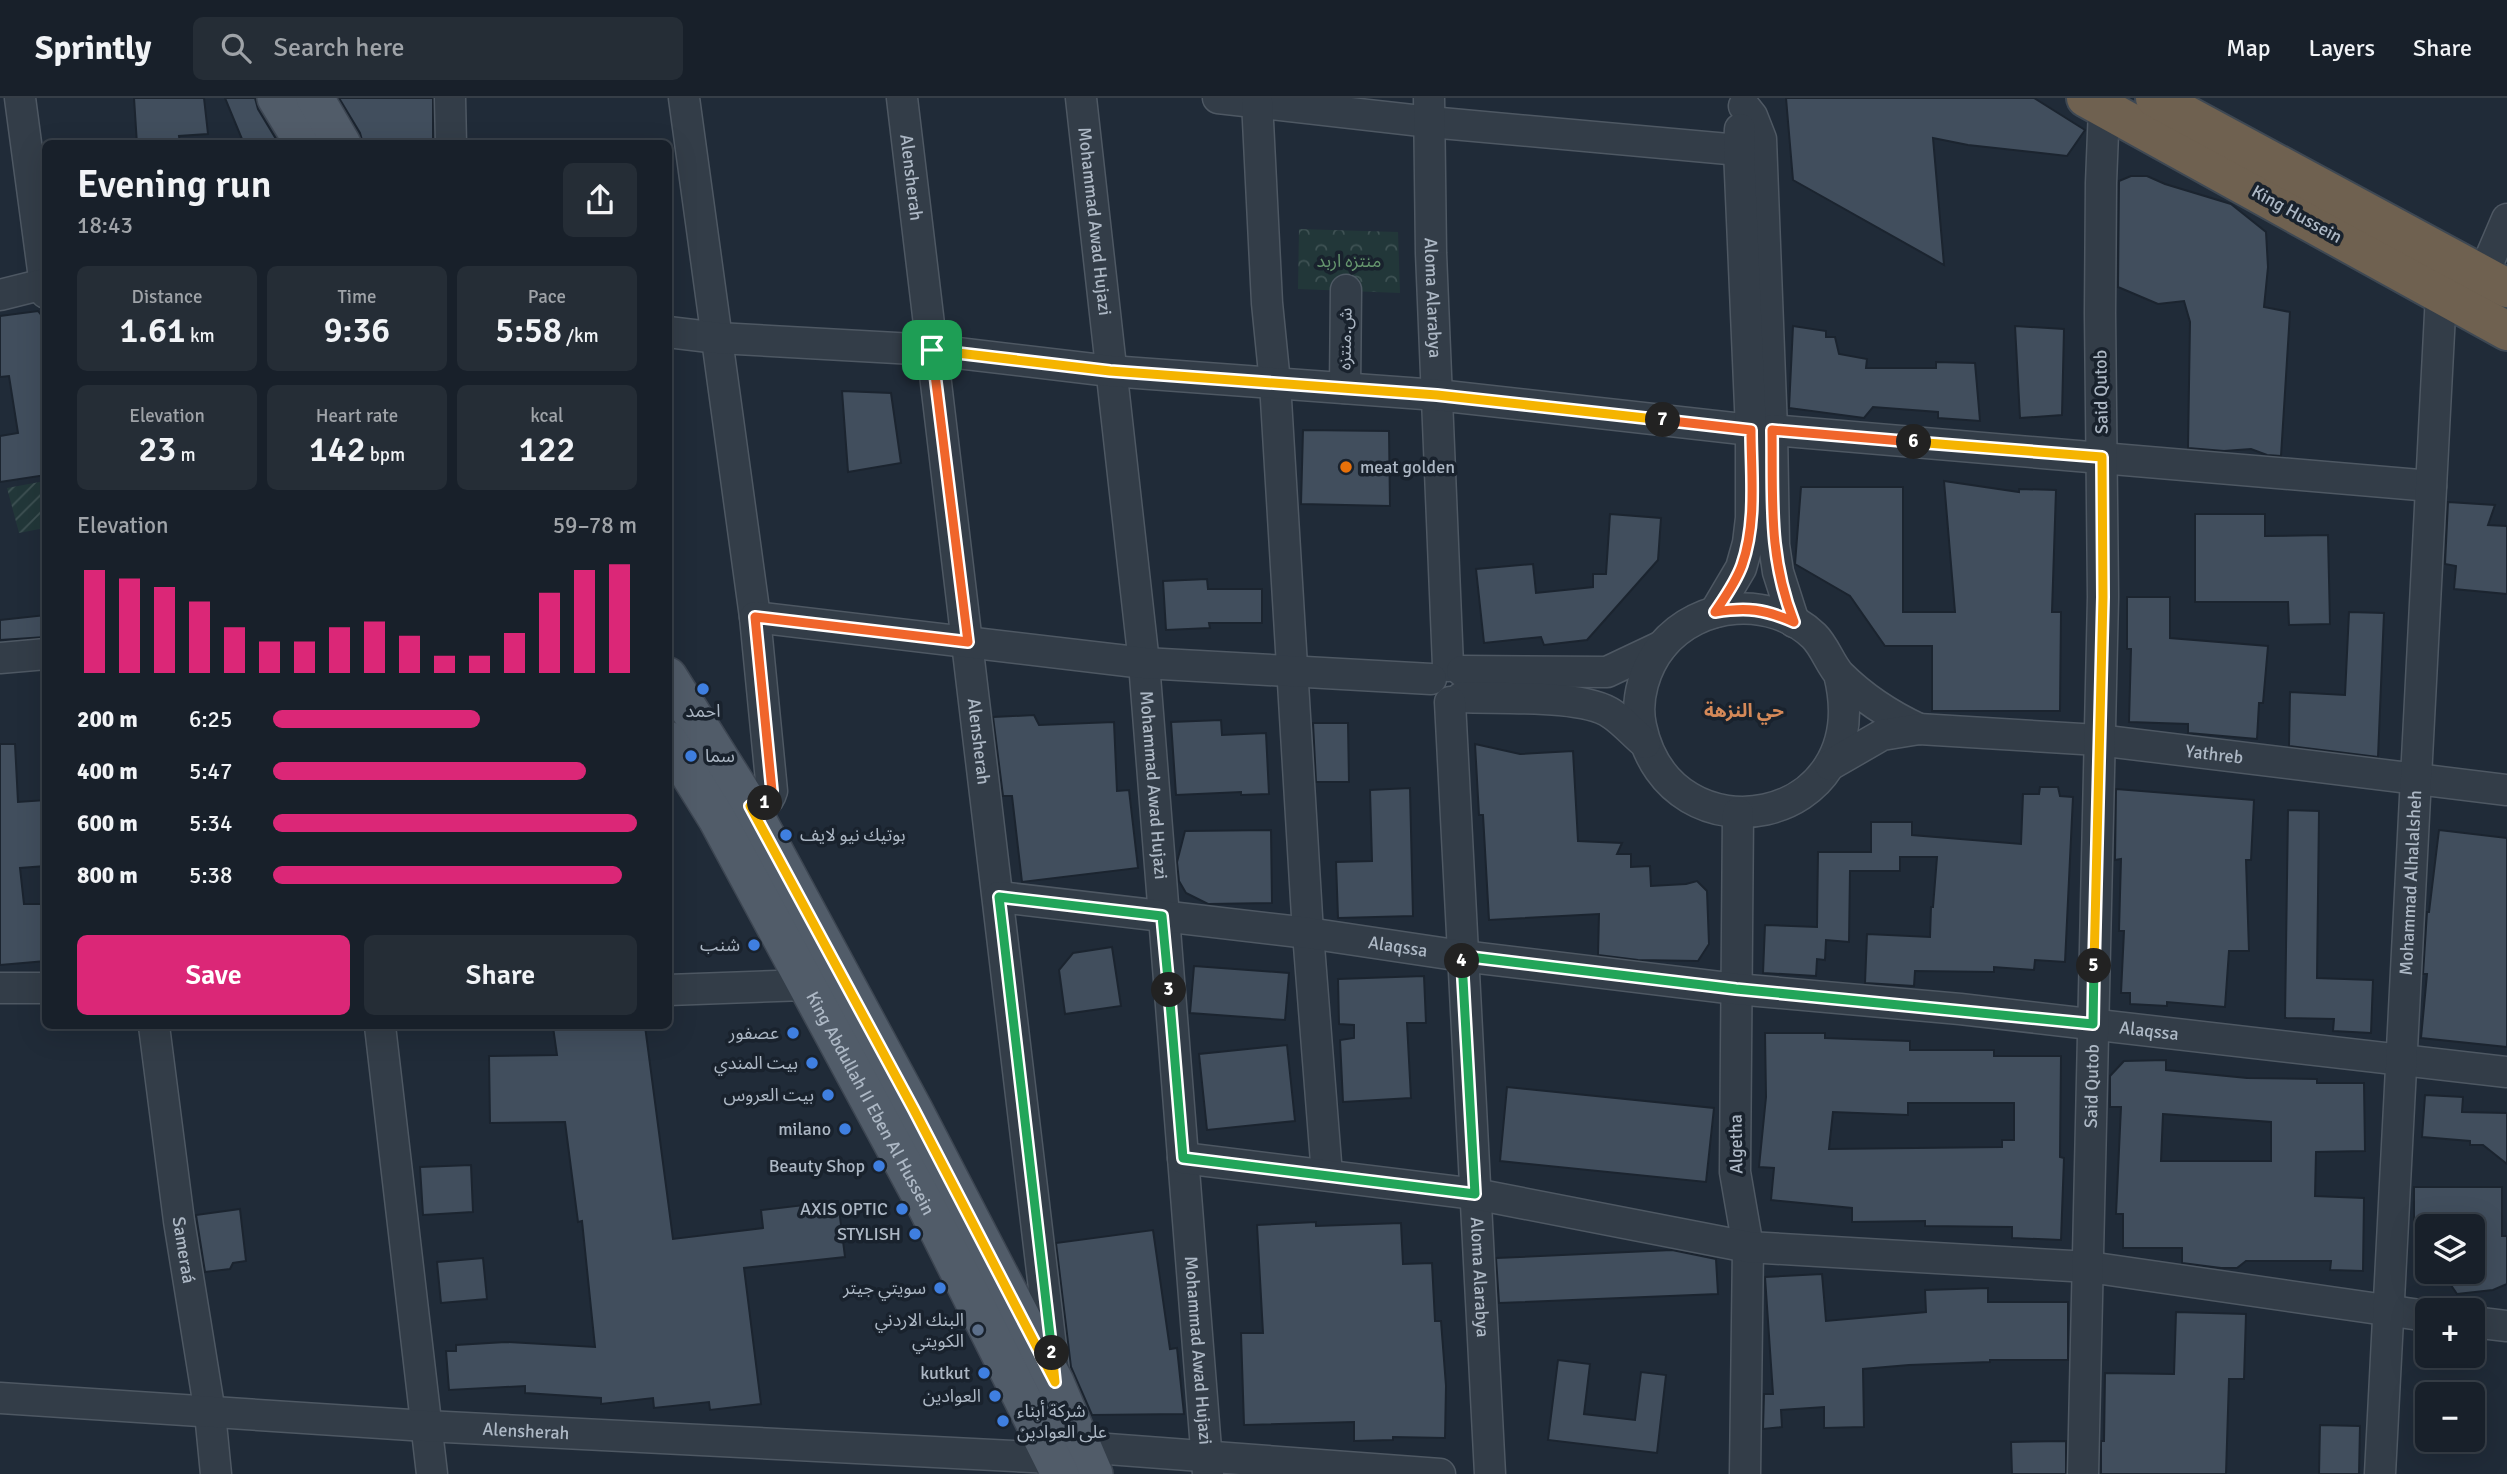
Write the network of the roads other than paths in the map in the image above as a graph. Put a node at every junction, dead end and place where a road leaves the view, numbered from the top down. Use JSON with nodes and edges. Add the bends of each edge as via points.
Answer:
{"nodes":[{"id":1,"x":20,"y":98,"type":"edge"},
{"id":2,"x":276,"y":98,"type":"edge"},
{"id":3,"x":315,"y":98,"type":"edge"},
{"id":4,"x":450,"y":98,"type":"edge"},
{"id":5,"x":684,"y":98,"type":"edge"},
{"id":6,"x":902,"y":98,"type":"edge"},
{"id":7,"x":1081,"y":98,"type":"edge"},
{"id":8,"x":1218,"y":98,"type":"edge"},
{"id":9,"x":2155,"y":98,"type":"edge"},
{"id":10,"x":1257,"y":101,"type":"junction"},
{"id":11,"x":1744,"y":102,"type":"edge"},
{"id":12,"x":2095,"y":103,"type":"edge"},
{"id":13,"x":1429,"y":110,"type":"edge"},
{"id":14,"x":302,"y":140,"type":"edge"},
{"id":15,"x":340,"y":140,"type":"edge"},
{"id":16,"x":451,"y":140,"type":"edge"},
{"id":17,"x":1750,"y":151,"type":"junction"},
{"id":18,"x":2507,"y":219,"type":"edge"},
{"id":19,"x":2445,"y":254,"type":"junction"},
{"id":20,"x":42,"y":265,"type":"edge"},
{"id":21,"x":2495,"y":281,"type":"edge"},
{"id":22,"x":42,"y":288,"type":"edge"},
{"id":23,"x":1346,"y":290,"type":"dead end"},
{"id":24,"x":2440,"y":293,"type":"junction"},
{"id":25,"x":0,"y":295,"type":"edge"},
{"id":26,"x":2507,"y":331,"type":"edge"},
{"id":27,"x":672,"y":332,"type":"edge"},
{"id":28,"x":718,"y":338,"type":"junction"},
{"id":29,"x":932,"y":350,"type":"junction"},
{"id":30,"x":1110,"y":371,"type":"junction"},
{"id":31,"x":1275,"y":383,"type":"junction"},
{"id":32,"x":1345,"y":388,"type":"junction"},
{"id":33,"x":1437,"y":395,"type":"junction"},
{"id":34,"x":1762,"y":430,"type":"junction"},
{"id":35,"x":2102,"y":457,"type":"junction"},
{"id":36,"x":2431,"y":485,"type":"junction"},
{"id":37,"x":1715,"y":612,"type":"junction"},
{"id":38,"x":755,"y":617,"type":"junction"},
{"id":39,"x":1794,"y":622,"type":"junction"},
{"id":40,"x":968,"y":642,"type":"junction"},
{"id":41,"x":1662,"y":646,"type":"junction"},
{"id":42,"x":42,"y":654,"type":"edge"},
{"id":43,"x":0,"y":657,"type":"edge"},
{"id":44,"x":1144,"y":663,"type":"junction"},
{"id":45,"x":1293,"y":671,"type":"junction"},
{"id":46,"x":1839,"y":674,"type":"junction"},
{"id":47,"x":672,"y":682,"type":"edge"},
{"id":48,"x":1451,"y":683,"type":"junction"},
{"id":49,"x":1919,"y":729,"type":"junction"},
{"id":50,"x":2098,"y":740,"type":"junction"},
{"id":51,"x":1644,"y":743,"type":"junction"},
{"id":52,"x":672,"y":746,"type":"edge"},
{"id":53,"x":1830,"y":765,"type":"junction"},
{"id":54,"x":2417,"y":779,"type":"junction"},
{"id":55,"x":2507,"y":790,"type":"edge"},
{"id":56,"x":750,"y":806,"type":"junction"},
{"id":57,"x":1738,"y":813,"type":"junction"},
{"id":58,"x":999,"y":897,"type":"junction"},
{"id":59,"x":1162,"y":916,"type":"junction"},
{"id":60,"x":1308,"y":933,"type":"junction"},
{"id":61,"x":1462,"y":956,"type":"junction"},
{"id":62,"x":806,"y":985,"type":"junction"},
{"id":63,"x":0,"y":988,"type":"edge"},
{"id":64,"x":42,"y":988,"type":"edge"},
{"id":65,"x":1736,"y":989,"type":"junction"},
{"id":66,"x":672,"y":990,"type":"edge"},
{"id":67,"x":2093,"y":1024,"type":"junction"},
{"id":68,"x":154,"y":1029,"type":"edge"},
{"id":69,"x":380,"y":1029,"type":"edge"},
{"id":70,"x":2401,"y":1059,"type":"junction"},
{"id":71,"x":2507,"y":1072,"type":"edge"},
{"id":72,"x":1183,"y":1158,"type":"junction"},
{"id":73,"x":1327,"y":1175,"type":"junction"},
{"id":74,"x":1475,"y":1194,"type":"junction"},
{"id":75,"x":1748,"y":1247,"type":"junction"},
{"id":76,"x":2089,"y":1267,"type":"junction"},
{"id":77,"x":2388,"y":1311,"type":"junction"},
{"id":78,"x":2415,"y":1314,"type":"edge"},
{"id":79,"x":2485,"y":1323,"type":"edge"},
{"id":80,"x":2507,"y":1326,"type":"edge"},
{"id":81,"x":1055,"y":1382,"type":"junction"},
{"id":82,"x":0,"y":1398,"type":"edge"},
{"id":83,"x":210,"y":1413,"type":"junction"},
{"id":84,"x":426,"y":1426,"type":"junction"},
{"id":85,"x":1072,"y":1463,"type":"edge"},
{"id":86,"x":1207,"y":1466,"type":"edge"},
{"id":87,"x":216,"y":1474,"type":"edge"},
{"id":88,"x":432,"y":1474,"type":"edge"},
{"id":89,"x":1440,"y":1474,"type":"edge"},
{"id":90,"x":1490,"y":1474,"type":"edge"},
{"id":91,"x":1745,"y":1474,"type":"edge"},
{"id":92,"x":2083,"y":1474,"type":"edge"},
{"id":93,"x":2380,"y":1474,"type":"edge"}],
"edges":[{"from":1,"to":20,"type":"street"},
{"from":2,"to":14,"type":"main road"},
{"from":3,"to":15,"type":"main road"},
{"from":4,"to":16,"type":"street"},
{"from":5,"to":28,"type":"street"},
{"from":6,"to":29,"type":"street","name":"Alensherah"},
{"from":7,"to":30,"type":"street","name":"Mohammad Awad Hujazi"},
{"from":8,"to":10,"type":"street"},
{"from":9,"to":19,"type":"highway","name":"King Hussein"},
{"from":10,"to":13,"type":"street"},
{"from":10,"to":31,"type":"street"},
{"from":11,"to":17,"type":"street"},
{"from":12,"to":24,"type":"highway","name":"King Hussein"},
{"from":12,"to":35,"type":"street","name":"Said Qutob"},
{"from":13,"to":17,"type":"street"},
{"from":13,"to":33,"type":"street","name":"Aloma Alarabya"},
{"from":17,"to":34,"type":"street"},
{"from":18,"to":21,"type":"street"},
{"from":19,"to":21,"type":"highway","name":"King Hussein"},
{"from":19,"to":24,"type":"street","name":"Mohammad Alhalalsheh"},
{"from":22,"to":25,"type":"street"},
{"from":23,"to":32,"type":"street","name":"ش.منتزه"},
{"from":24,"to":26,"type":"highway","name":"King Hussein"},
{"from":24,"to":36,"type":"street","name":"Mohammad Alhalalsheh"},
{"from":27,"to":28,"type":"street"},
{"from":28,"to":29,"type":"street"},
{"from":28,"to":38,"type":"street"},
{"from":29,"to":30,"type":"street"},
{"from":29,"to":40,"type":"street","name":"Alensherah"},
{"from":30,"to":31,"type":"street"},
{"from":30,"to":44,"type":"street","name":"Mohammad Awad Hujazi"},
{"from":31,"to":32,"type":"street"},
{"from":31,"to":45,"type":"street"},
{"from":32,"to":33,"type":"street"},
{"from":33,"to":34,"type":"street"},
{"from":33,"to":48,"type":"street","name":"Aloma Alarabya"},
{"from":34,"to":35,"type":"street"},
{"from":34,"to":37,"type":"street","via":[[1748,543],[1741,568]]},
{"from":34,"to":39,"type":"street","via":[[1774,545]]},
{"from":35,"to":36,"type":"street"},
{"from":35,"to":50,"type":"street","name":"Said Qutob"},
{"from":36,"to":54,"type":"street","name":"Mohammad Alhalalsheh"},
{"from":37,"to":39,"type":"street","via":[[1769,611]]},
{"from":37,"to":41,"type":"street","via":[[1695,619]]},
{"from":38,"to":40,"type":"street"},
{"from":38,"to":56,"type":"street","via":[[772,791],[763,805]]},
{"from":39,"to":46,"type":"street","via":[[1813,635]]},
{"from":40,"to":44,"type":"street"},
{"from":40,"to":58,"type":"street","name":"Alensherah"},
{"from":41,"to":48,"type":"street","via":[[1607,672]]},
{"from":41,"to":51,"type":"street","via":[[1648,668],[1641,692],[1639,718]]},
{"from":42,"to":43,"type":"street"},
{"from":44,"to":45,"type":"street"},
{"from":44,"to":59,"type":"street","name":"Mohammad Awad Hujazi"},
{"from":45,"to":48,"type":"street"},
{"from":45,"to":60,"type":"street"},
{"from":46,"to":49,"type":"street","via":[[1896,718]]},
{"from":46,"to":53,"type":"street","via":[[1845,720]]},
{"from":47,"to":56,"type":"main road","name":"King Abdullah II Eben Al Hussein"},
{"from":48,"to":51,"type":"street","via":[[1588,704],[1611,713]]},
{"from":48,"to":61,"type":"street","name":"Aloma Alarabya"},
{"from":49,"to":50,"type":"street","name":"Yathreb"},
{"from":49,"to":53,"type":"street","via":[[1882,735]]},
{"from":50,"to":54,"type":"street","name":"Yathreb"},
{"from":50,"to":67,"type":"street","name":"Said Qutob"},
{"from":51,"to":57,"type":"street","via":[[1665,779],[1698,803]]},
{"from":52,"to":62,"type":"main road","name":"King Abdullah II Eben Al Hussein","via":[[717,819]]},
{"from":53,"to":57,"type":"street","via":[[1813,786],[1790,802],[1765,811]]},
{"from":54,"to":55,"type":"street","name":"Yathreb"},
{"from":54,"to":70,"type":"street","name":"Mohammad Alhalalsheh"},
{"from":56,"to":81,"type":"main road","name":"King Abdullah II Eben Al Hussein"},
{"from":57,"to":65,"type":"street","name":"Algetha"},
{"from":58,"to":59,"type":"street","name":"Alaqssa"},
{"from":58,"to":81,"type":"street","name":"Alensherah"},
{"from":59,"to":60,"type":"street","name":"Alaqssa"},
{"from":59,"to":72,"type":"street","name":"Mohammad Awad Hujazi"},
{"from":60,"to":61,"type":"street","name":"Alaqssa"},
{"from":60,"to":73,"type":"street"},
{"from":61,"to":65,"type":"street","name":"Alaqssa"},
{"from":61,"to":74,"type":"street","name":"Aloma Alarabya"},
{"from":62,"to":66,"type":"street"},
{"from":62,"to":85,"type":"main road","name":"King Abdullah II Eben Al Hussein"},
{"from":63,"to":64,"type":"street"},
{"from":65,"to":67,"type":"street","name":"Alaqssa"},
{"from":65,"to":75,"type":"street","name":"Algetha","via":[[1735,1172]]},
{"from":67,"to":70,"type":"street","name":"Alaqssa"},
{"from":67,"to":76,"type":"street","name":"Said Qutob"},
{"from":68,"to":83,"type":"street","name":"Sameraá","via":[[178,1221]]},
{"from":69,"to":84,"type":"street"},
{"from":70,"to":71,"type":"street","name":"Alaqssa"},
{"from":70,"to":77,"type":"street","name":"Mohammad Alhalalsheh"},
{"from":72,"to":73,"type":"street"},
{"from":72,"to":86,"type":"street","name":"Mohammad Awad Hujazi"},
{"from":73,"to":74,"type":"street"},
{"from":74,"to":75,"type":"street"},
{"from":74,"to":90,"type":"street","name":"Aloma Alarabya"},
{"from":75,"to":76,"type":"street"},
{"from":75,"to":91,"type":"street","name":"Algetha"},
{"from":76,"to":77,"type":"street"},
{"from":76,"to":92,"type":"street","name":"Said Qutob"},
{"from":77,"to":78,"type":"street"},
{"from":77,"to":93,"type":"street","name":"Mohammad Alhalalsheh"},
{"from":79,"to":80,"type":"street"},
{"from":81,"to":85,"type":"main road","name":"King Abdullah II Eben Al Hussein"},
{"from":82,"to":83,"type":"street","name":"Alensherah"},
{"from":83,"to":84,"type":"street","name":"Alensherah"},
{"from":83,"to":87,"type":"street","name":"Sameraá"},
{"from":84,"to":85,"type":"street","name":"Alensherah"},
{"from":84,"to":88,"type":"street"},
{"from":85,"to":86,"type":"street","name":"Alensherah"},
{"from":86,"to":89,"type":"street","name":"Alensherah"}]}
